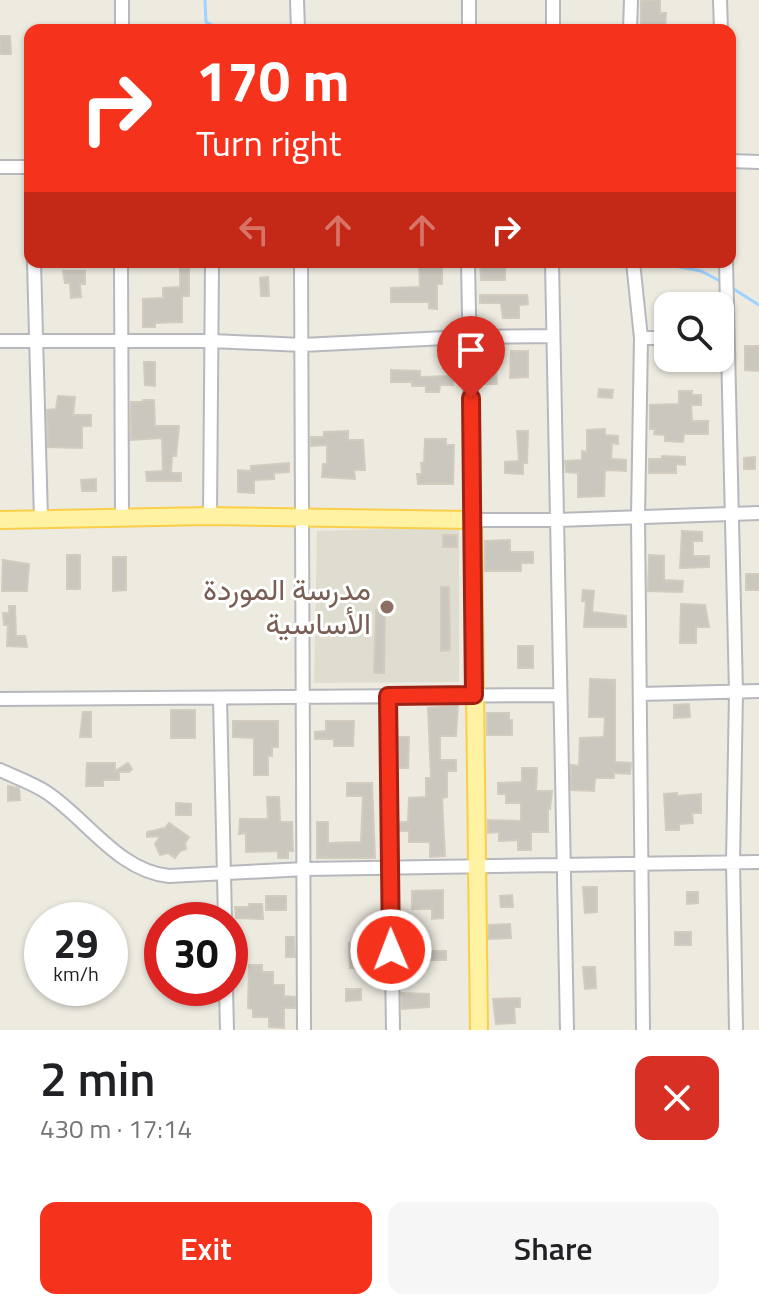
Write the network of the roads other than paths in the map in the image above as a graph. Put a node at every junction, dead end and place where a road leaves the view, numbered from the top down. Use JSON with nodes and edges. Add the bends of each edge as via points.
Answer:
{"nodes":[{"id":1,"x":122,"y":0,"type":"edge"},
{"id":2,"x":297,"y":0,"type":"edge"},
{"id":3,"x":469,"y":0,"type":"edge"},
{"id":4,"x":553,"y":0,"type":"edge"},
{"id":5,"x":631,"y":0,"type":"edge"},
{"id":6,"x":720,"y":0,"type":"edge"},
{"id":7,"x":122,"y":24,"type":"edge"},
{"id":8,"x":298,"y":24,"type":"edge"},
{"id":9,"x":469,"y":24,"type":"edge"},
{"id":10,"x":553,"y":24,"type":"edge"},
{"id":11,"x":630,"y":24,"type":"edge"},
{"id":12,"x":721,"y":24,"type":"edge"},
{"id":13,"x":736,"y":161,"type":"edge"},
{"id":14,"x":759,"y":162,"type":"edge"},
{"id":15,"x":0,"y":167,"type":"edge"},
{"id":16,"x":24,"y":167,"type":"edge"},
{"id":17,"x":34,"y":268,"type":"edge"},
{"id":18,"x":121,"y":268,"type":"edge"},
{"id":19,"x":212,"y":268,"type":"edge"},
{"id":20,"x":301,"y":268,"type":"edge"},
{"id":21,"x":468,"y":268,"type":"edge"},
{"id":22,"x":552,"y":268,"type":"edge"},
{"id":23,"x":634,"y":268,"type":"edge"},
{"id":24,"x":726,"y":268,"type":"edge"},
{"id":25,"x":725,"y":292,"type":"edge"},
{"id":26,"x":553,"y":336,"type":"junction"},
{"id":27,"x":470,"y":337,"type":"junction"},
{"id":28,"x":641,"y":338,"type":"junction"},
{"id":29,"x":654,"y":338,"type":"edge"},
{"id":30,"x":34,"y":340,"type":"junction"},
{"id":31,"x":0,"y":341,"type":"edge"},
{"id":32,"x":212,"y":341,"type":"junction"},
{"id":33,"x":121,"y":343,"type":"junction"},
{"id":34,"x":302,"y":345,"type":"junction"},
{"id":35,"x":725,"y":372,"type":"edge"},
{"id":36,"x":759,"y":513,"type":"edge"},
{"id":37,"x":731,"y":514,"type":"junction"},
{"id":38,"x":210,"y":516,"type":"junction"},
{"id":39,"x":300,"y":517,"type":"junction"},
{"id":40,"x":638,"y":517,"type":"junction"},
{"id":41,"x":122,"y":518,"type":"junction"},
{"id":42,"x":41,"y":519,"type":"junction"},
{"id":43,"x":0,"y":520,"type":"edge"},
{"id":44,"x":473,"y":520,"type":"junction"},
{"id":45,"x":557,"y":520,"type":"junction"},
{"id":46,"x":759,"y":691,"type":"edge"},
{"id":47,"x":736,"y":693,"type":"junction"},
{"id":48,"x":640,"y":694,"type":"junction"},
{"id":49,"x":474,"y":695,"type":"junction"},
{"id":50,"x":559,"y":695,"type":"junction"},
{"id":51,"x":388,"y":696,"type":"junction"},
{"id":52,"x":220,"y":698,"type":"junction"},
{"id":53,"x":303,"y":698,"type":"junction"},
{"id":54,"x":0,"y":699,"type":"edge"},
{"id":55,"x":0,"y":770,"type":"edge"},
{"id":56,"x":733,"y":862,"type":"junction"},
{"id":57,"x":759,"y":862,"type":"edge"},
{"id":58,"x":563,"y":864,"type":"junction"},
{"id":59,"x":642,"y":864,"type":"junction"},
{"id":60,"x":477,"y":867,"type":"junction"},
{"id":61,"x":305,"y":869,"type":"junction"},
{"id":62,"x":389,"y":869,"type":"junction"},
{"id":63,"x":225,"y":873,"type":"junction"},
{"id":64,"x":225,"y":902,"type":"edge"},
{"id":65,"x":226,"y":1006,"type":"edge"},
{"id":66,"x":227,"y":1030,"type":"edge"},
{"id":67,"x":304,"y":1030,"type":"edge"},
{"id":68,"x":393,"y":1030,"type":"edge"},
{"id":69,"x":479,"y":1030,"type":"edge"},
{"id":70,"x":567,"y":1030,"type":"edge"},
{"id":71,"x":643,"y":1030,"type":"edge"},
{"id":72,"x":736,"y":1030,"type":"edge"}],
"edges":[{"from":1,"to":7,"type":"street"},
{"from":2,"to":8,"type":"street"},
{"from":3,"to":9,"type":"street"},
{"from":4,"to":10,"type":"street"},
{"from":5,"to":11,"type":"street"},
{"from":6,"to":12,"type":"street"},
{"from":13,"to":14,"type":"street"},
{"from":15,"to":16,"type":"street"},
{"from":17,"to":30,"type":"street"},
{"from":18,"to":33,"type":"street"},
{"from":19,"to":32,"type":"street"},
{"from":20,"to":34,"type":"street"},
{"from":21,"to":27,"type":"street"},
{"from":22,"to":26,"type":"street"},
{"from":23,"to":28,"type":"street"},
{"from":24,"to":25,"type":"street"},
{"from":26,"to":27,"type":"street"},
{"from":26,"to":45,"type":"street"},
{"from":27,"to":34,"type":"street"},
{"from":27,"to":44,"type":"street"},
{"from":28,"to":29,"type":"street"},
{"from":28,"to":40,"type":"street"},
{"from":30,"to":31,"type":"street"},
{"from":30,"to":33,"type":"street"},
{"from":30,"to":42,"type":"street"},
{"from":32,"to":33,"type":"street"},
{"from":32,"to":34,"type":"street"},
{"from":32,"to":38,"type":"street"},
{"from":33,"to":41,"type":"street"},
{"from":34,"to":39,"type":"street"},
{"from":35,"to":37,"type":"street"},
{"from":36,"to":37,"type":"street"},
{"from":37,"to":40,"type":"street"},
{"from":37,"to":47,"type":"street"},
{"from":38,"to":39,"type":"main road"},
{"from":38,"to":41,"type":"main road"},
{"from":39,"to":44,"type":"main road"},
{"from":39,"to":53,"type":"street"},
{"from":40,"to":45,"type":"street"},
{"from":40,"to":48,"type":"street"},
{"from":41,"to":42,"type":"main road"},
{"from":42,"to":43,"type":"main road"},
{"from":44,"to":45,"type":"street"},
{"from":44,"to":49,"type":"main road"},
{"from":45,"to":50,"type":"street"},
{"from":46,"to":47,"type":"street"},
{"from":47,"to":48,"type":"street"},
{"from":47,"to":56,"type":"street"},
{"from":48,"to":59,"type":"street"},
{"from":49,"to":50,"type":"street"},
{"from":49,"to":51,"type":"street"},
{"from":49,"to":60,"type":"main road"},
{"from":50,"to":58,"type":"street"},
{"from":51,"to":53,"type":"street"},
{"from":51,"to":62,"type":"street"},
{"from":52,"to":53,"type":"street"},
{"from":52,"to":54,"type":"street"},
{"from":52,"to":63,"type":"street"},
{"from":53,"to":61,"type":"street"},
{"from":55,"to":63,"type":"street","via":[[46,792],[109,847],[153,875]]},
{"from":56,"to":57,"type":"street"},
{"from":56,"to":59,"type":"street"},
{"from":56,"to":72,"type":"street"},
{"from":58,"to":59,"type":"street"},
{"from":58,"to":60,"type":"street"},
{"from":58,"to":70,"type":"street"},
{"from":59,"to":71,"type":"street"},
{"from":60,"to":62,"type":"street"},
{"from":60,"to":69,"type":"main road"},
{"from":61,"to":62,"type":"street"},
{"from":61,"to":63,"type":"street"},
{"from":61,"to":67,"type":"street"},
{"from":62,"to":68,"type":"street"},
{"from":63,"to":64,"type":"street"},
{"from":65,"to":66,"type":"street"}]}
